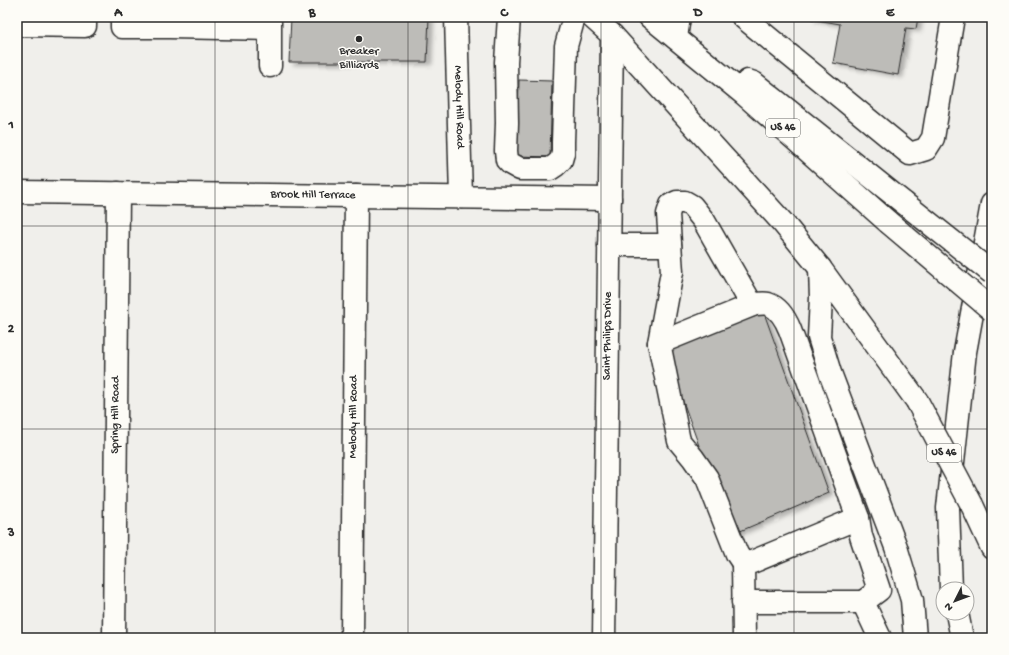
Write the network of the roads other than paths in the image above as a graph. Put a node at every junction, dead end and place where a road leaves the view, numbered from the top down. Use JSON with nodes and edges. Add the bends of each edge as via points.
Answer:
{"nodes":[{"id":1,"x":85,"y":17,"type":"edge"},
{"id":2,"x":122,"y":17,"type":"edge"},
{"id":3,"x":456,"y":17,"type":"edge"},
{"id":4,"x":510,"y":17,"type":"edge"},
{"id":5,"x":574,"y":17,"type":"edge"},
{"id":6,"x":592,"y":17,"type":"edge"},
{"id":7,"x":650,"y":17,"type":"edge"},
{"id":8,"x":743,"y":17,"type":"edge"},
{"id":9,"x":953,"y":17,"type":"edge"},
{"id":10,"x":169,"y":22,"type":"edge"},
{"id":11,"x":222,"y":23,"type":"edge"},
{"id":12,"x":269,"y":23,"type":"edge"},
{"id":13,"x":17,"y":25,"type":"edge"},
{"id":14,"x":678,"y":27,"type":"edge"},
{"id":15,"x":612,"y":35,"type":"junction"},
{"id":16,"x":698,"y":55,"type":"junction"},
{"id":17,"x":270,"y":66,"type":"dead end"},
{"id":18,"x":17,"y":192,"type":"edge"},
{"id":19,"x":118,"y":193,"type":"junction"},
{"id":20,"x":356,"y":196,"type":"junction"},
{"id":21,"x":461,"y":197,"type":"junction"},
{"id":22,"x":610,"y":199,"type":"junction"},
{"id":23,"x":992,"y":204,"type":"edge"},
{"id":24,"x":670,"y":244,"type":"junction"},
{"id":25,"x":609,"y":245,"type":"junction"},
{"id":26,"x":820,"y":268,"type":"junction"},
{"id":27,"x":992,"y":273,"type":"edge"},
{"id":28,"x":752,"y":305,"type":"junction"},
{"id":29,"x":992,"y":310,"type":"edge"},
{"id":30,"x":659,"y":343,"type":"junction"},
{"id":31,"x":858,"y":518,"type":"junction"},
{"id":32,"x":992,"y":548,"type":"edge"},
{"id":33,"x":743,"y":563,"type":"junction"},
{"id":34,"x":951,"y":581,"type":"edge"},
{"id":35,"x":743,"y":602,"type":"junction"},
{"id":36,"x":863,"y":602,"type":"junction"},
{"id":37,"x":958,"y":621,"type":"edge"},
{"id":38,"x":114,"y":638,"type":"edge"},
{"id":39,"x":352,"y":638,"type":"edge"},
{"id":40,"x":604,"y":638,"type":"edge"},
{"id":41,"x":744,"y":638,"type":"edge"},
{"id":42,"x":880,"y":638,"type":"edge"},
{"id":43,"x":915,"y":638,"type":"edge"},
{"id":44,"x":962,"y":638,"type":"edge"}],
"edges":[{"from":1,"to":13,"type":"main road","via":[[85,26]]},
{"from":2,"to":10,"type":"main road","via":[[122,27]]},
{"from":3,"to":21,"type":"main road","name":"Melody Hill Road"},
{"from":4,"to":5,"type":"main road","via":[[506,62],[506,151],[507,160],[520,169],[550,169],[561,160],[566,46]]},
{"from":6,"to":15,"type":"main road","number":"US 46"},
{"from":7,"to":14,"type":"main road","number":"US 46"},
{"from":8,"to":9,"type":"main road","via":[[910,154],[926,149],[933,138]]},
{"from":10,"to":11,"type":"main road"},
{"from":11,"to":12,"type":"main road"},
{"from":12,"to":17,"type":"main road"},
{"from":14,"to":16,"type":"main road","number":"US 46"},
{"from":15,"to":22,"type":"main road","name":"Saint Philips Drive"},
{"from":15,"to":26,"type":"main road","number":"US 46","via":[[784,223]]},
{"from":16,"to":27,"type":"main road","bridge":true,"via":[[754,84]]},
{"from":16,"to":29,"type":"main road","number":"US 46","bridge":true},
{"from":18,"to":19,"type":"main road","name":"Brook Hill Terrace"},
{"from":19,"to":20,"type":"main road","name":"Brook Hill Terrace"},
{"from":19,"to":38,"type":"main road","name":"Spring Hill Road"},
{"from":20,"to":21,"type":"main road","name":"Brook Hill Terrace"},
{"from":20,"to":39,"type":"main road","name":"Melody Hill Road"},
{"from":21,"to":22,"type":"main road","name":"Brook Hill Terrace"},
{"from":22,"to":25,"type":"main road","name":"Saint Philips Drive"},
{"from":23,"to":34,"type":"main road","via":[[965,352],[948,508]]},
{"from":24,"to":25,"type":"main road"},
{"from":24,"to":28,"type":"main road","via":[[668,214],[671,205],[685,202],[692,206],[704,221]]},
{"from":24,"to":30,"type":"main road","via":[[672,272]]},
{"from":25,"to":40,"type":"main road","name":"Saint Philips Drive"},
{"from":26,"to":32,"type":"main road","number":"US 46","bridge":true,"via":[[917,401]]},
{"from":26,"to":43,"type":"main road","via":[[820,337],[830,373],[896,547],[912,600]]},
{"from":28,"to":30,"type":"main road"},
{"from":28,"to":31,"type":"main road","via":[[768,304],[785,319]]},
{"from":30,"to":33,"type":"main road","via":[[679,442],[707,478],[737,554]]},
{"from":31,"to":33,"type":"main road","via":[[752,562]]},
{"from":31,"to":36,"type":"main road","via":[[861,536],[879,590]]},
{"from":33,"to":35,"type":"main road"},
{"from":35,"to":36,"type":"main road"},
{"from":35,"to":41,"type":"main road"},
{"from":36,"to":42,"type":"main road"},
{"from":37,"to":44,"type":"main road"}]}
